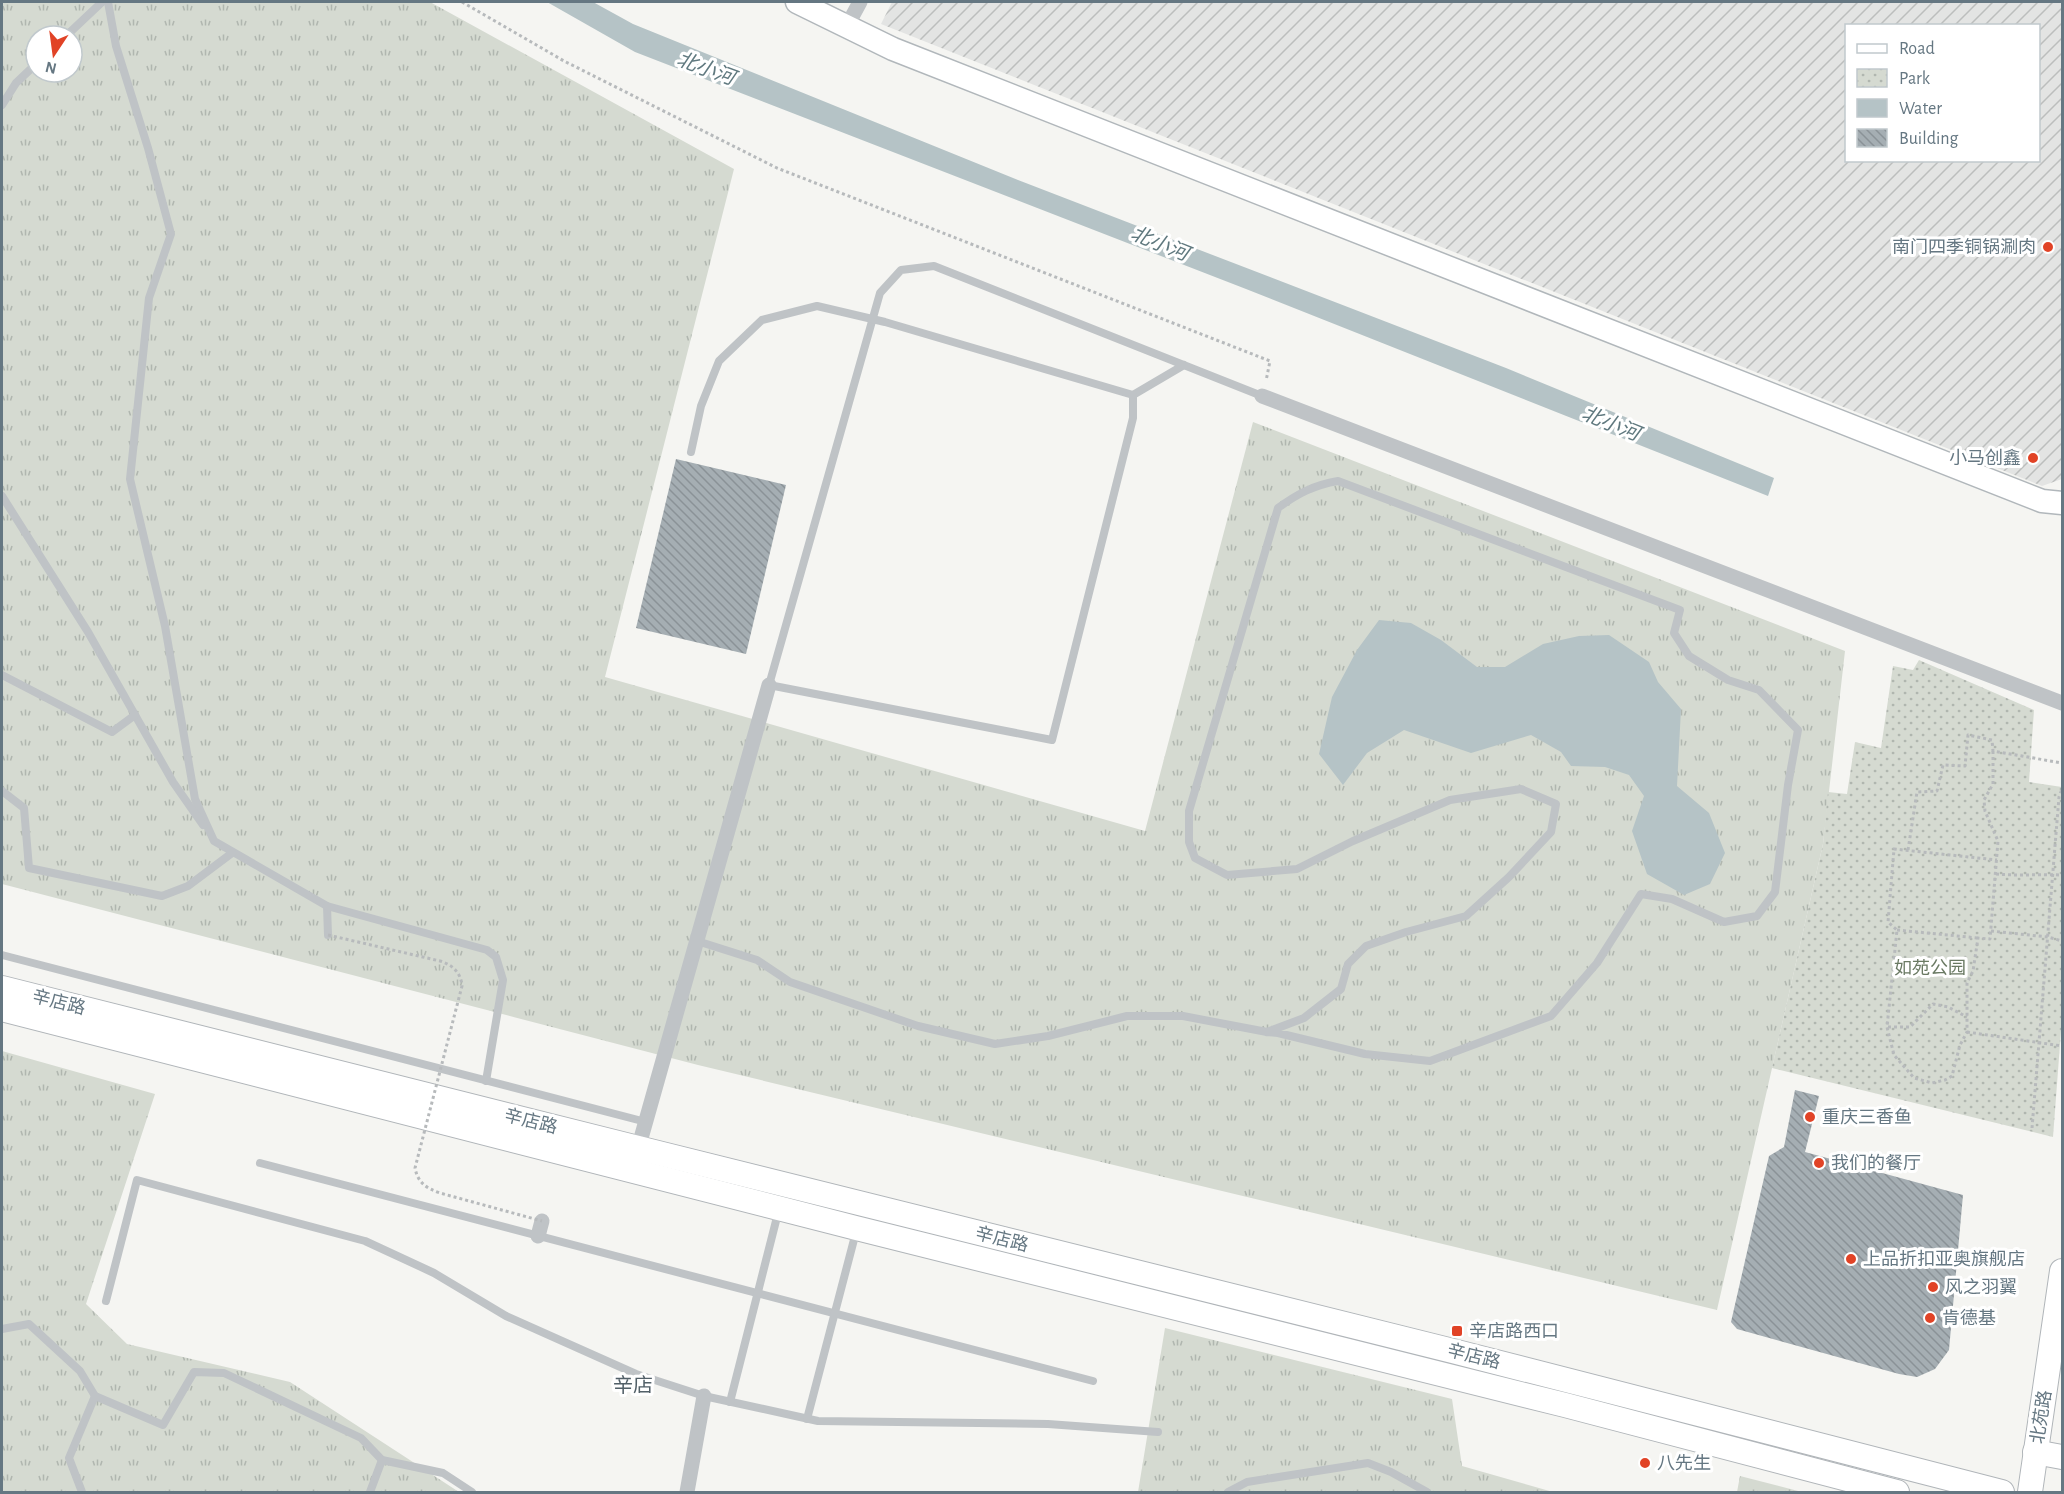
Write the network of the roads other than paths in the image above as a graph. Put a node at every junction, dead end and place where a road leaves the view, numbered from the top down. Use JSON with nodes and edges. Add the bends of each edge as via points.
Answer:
{"nodes":[{"id":1,"x":102,"y":2,"type":"edge"},
{"id":2,"x":108,"y":2,"type":"edge"},
{"id":3,"x":797,"y":2,"type":"edge"},
{"id":4,"x":860,"y":2,"type":"edge"},
{"id":5,"x":79,"y":24,"type":"edge"},
{"id":6,"x":847,"y":26,"type":"junction"},
{"id":7,"x":24,"y":75,"type":"edge"},
{"id":8,"x":2,"y":105,"type":"edge"},
{"id":9,"x":1184,"y":365,"type":"junction"},
{"id":10,"x":1133,"y":395,"type":"junction"},
{"id":11,"x":1262,"y":396,"type":"joint"},
{"id":12,"x":691,"y":452,"type":"dead end"},
{"id":13,"x":2,"y":496,"type":"edge"},
{"id":14,"x":2062,"y":503,"type":"edge"},
{"id":15,"x":2,"y":675,"type":"edge"},
{"id":16,"x":769,"y":685,"type":"junction"},
{"id":17,"x":2062,"y":703,"type":"edge"},
{"id":18,"x":135,"y":715,"type":"junction"},
{"id":19,"x":2,"y":791,"type":"edge"},
{"id":20,"x":214,"y":841,"type":"junction"},
{"id":21,"x":232,"y":853,"type":"junction"},
{"id":22,"x":327,"y":906,"type":"junction"},
{"id":23,"x":328,"y":935,"type":"road end"},
{"id":24,"x":697,"y":941,"type":"junction"},
{"id":25,"x":2,"y":955,"type":"edge"},
{"id":26,"x":2,"y":988,"type":"edge"},
{"id":27,"x":2,"y":1010,"type":"edge"},
{"id":28,"x":1268,"y":1032,"type":"junction"},
{"id":29,"x":486,"y":1081,"type":"junction"},
{"id":30,"x":646,"y":1122,"type":"junction"},
{"id":31,"x":635,"y":1160,"type":"junction"},
{"id":32,"x":260,"y":1163,"type":"dead end"},
{"id":33,"x":779,"y":1208,"type":"junction"},
{"id":34,"x":856,"y":1228,"type":"junction"},
{"id":35,"x":2062,"y":1271,"type":"edge"},
{"id":36,"x":757,"y":1293,"type":"junction"},
{"id":37,"x":106,"y":1301,"type":"dead end"},
{"id":38,"x":835,"y":1313,"type":"junction"},
{"id":39,"x":2,"y":1329,"type":"edge"},
{"id":40,"x":1094,"y":1381,"type":"dead end"},
{"id":41,"x":95,"y":1396,"type":"junction"},
{"id":42,"x":704,"y":1396,"type":"junction"},
{"id":43,"x":730,"y":1402,"type":"junction"},
{"id":44,"x":807,"y":1419,"type":"junction"},
{"id":45,"x":1158,"y":1432,"type":"dead end"},
{"id":46,"x":2036,"y":1452,"type":"junction"},
{"id":47,"x":2062,"y":1457,"type":"edge"},
{"id":48,"x":382,"y":1460,"type":"junction"},
{"id":49,"x":82,"y":1492,"type":"edge"},
{"id":50,"x":370,"y":1492,"type":"edge"},
{"id":51,"x":472,"y":1492,"type":"edge"},
{"id":52,"x":687,"y":1492,"type":"edge"},
{"id":53,"x":1228,"y":1492,"type":"edge"},
{"id":54,"x":1426,"y":1492,"type":"edge"},
{"id":55,"x":1897,"y":1492,"type":"edge"},
{"id":56,"x":2002,"y":1492,"type":"edge"},
{"id":57,"x":2030,"y":1492,"type":"edge"}],
"edges":[{"from":1,"to":5,"type":"lane"},
{"from":2,"to":20,"type":"lane","via":[[116,46],[171,234],[149,298],[130,479],[165,626],[195,799]]},
{"from":3,"to":6,"type":"street"},
{"from":4,"to":6,"type":"street"},
{"from":6,"to":14,"type":"street","via":[[904,54],[2042,501]]},
{"from":7,"to":8,"type":"lane"},
{"from":9,"to":10,"type":"lane"},
{"from":9,"to":11,"type":"lane"},
{"from":9,"to":16,"type":"lane","via":[[934,266],[902,270],[880,293]]},
{"from":10,"to":12,"type":"lane","bridge":true,"via":[[885,322],[817,306],[762,320],[719,362],[701,406]]},
{"from":10,"to":16,"type":"lane","via":[[1133,417],[1052,740]]},
{"from":11,"to":17,"type":"street"},
{"from":13,"to":18,"type":"lane"},
{"from":15,"to":18,"type":"lane","via":[[112,732]]},
{"from":16,"to":24,"type":"street"},
{"from":18,"to":20,"type":"lane","via":[[173,782]]},
{"from":19,"to":21,"type":"lane","via":[[24,808],[29,868],[162,896],[188,886]]},
{"from":20,"to":21,"type":"lane"},
{"from":21,"to":22,"type":"lane"},
{"from":22,"to":23,"type":"lane"},
{"from":22,"to":29,"type":"lane","via":[[487,950],[496,957],[503,980]]},
{"from":24,"to":28,"type":"lane","via":[[757,960],[790,982],[918,1026],[995,1044],[1048,1036],[1127,1016],[1183,1016]]},
{"from":24,"to":30,"type":"street"},
{"from":25,"to":29,"type":"lane"},
{"from":26,"to":31,"type":"main road","name":"辛店路"},
{"from":27,"to":31,"type":"main road","name":"辛店路"},
{"from":28,"to":28,"type":"lane","via":[[1304,1018],[1341,988],[1348,964],[1366,946],[1466,916],[1551,832],[1556,804],[1521,789],[1450,800],[1298,869],[1227,875],[1195,858],[1189,842],[1189,811],[1278,508],[1300,492],[1338,481],[1680,610],[1674,633],[1689,656],[1728,680],[1759,690],[1798,730],[1775,892],[1756,916],[1724,922],[1672,899],[1641,894],[1597,963],[1551,1016],[1430,1061],[1365,1054]]},
{"from":29,"to":30,"type":"lane"},
{"from":30,"to":31,"type":"street"},
{"from":31,"to":33,"type":"main road","name":"辛店路"},
{"from":31,"to":56,"type":"main road","name":"辛店路","via":[[1453,1351]]},
{"from":32,"to":36,"type":"lane","via":[[540,1228]]},
{"from":33,"to":34,"type":"main road","name":"辛店路"},
{"from":33,"to":36,"type":"lane"},
{"from":34,"to":38,"type":"lane"},
{"from":34,"to":55,"type":"main road","name":"辛店路"},
{"from":35,"to":46,"type":"main road","name":"北苑路"},
{"from":36,"to":38,"type":"lane"},
{"from":36,"to":43,"type":"lane"},
{"from":37,"to":42,"type":"lane","via":[[137,1180],[365,1241],[434,1273],[506,1316],[636,1374]]},
{"from":38,"to":40,"type":"lane"},
{"from":38,"to":44,"type":"lane"},
{"from":39,"to":41,"type":"lane","via":[[29,1324],[80,1371]]},
{"from":41,"to":48,"type":"lane","via":[[164,1425],[194,1372],[224,1373],[361,1438]]},
{"from":41,"to":49,"type":"lane","via":[[69,1458]]},
{"from":42,"to":43,"type":"lane"},
{"from":42,"to":52,"type":"street"},
{"from":43,"to":44,"type":"lane"},
{"from":44,"to":45,"type":"lane","via":[[1048,1424]]},
{"from":46,"to":47,"type":"main road"},
{"from":46,"to":57,"type":"main road","name":"北苑路"},
{"from":48,"to":50,"type":"lane"},
{"from":48,"to":51,"type":"lane","via":[[443,1473]]},
{"from":53,"to":54,"type":"lane","via":[[1247,1482],[1368,1463]]}]}
